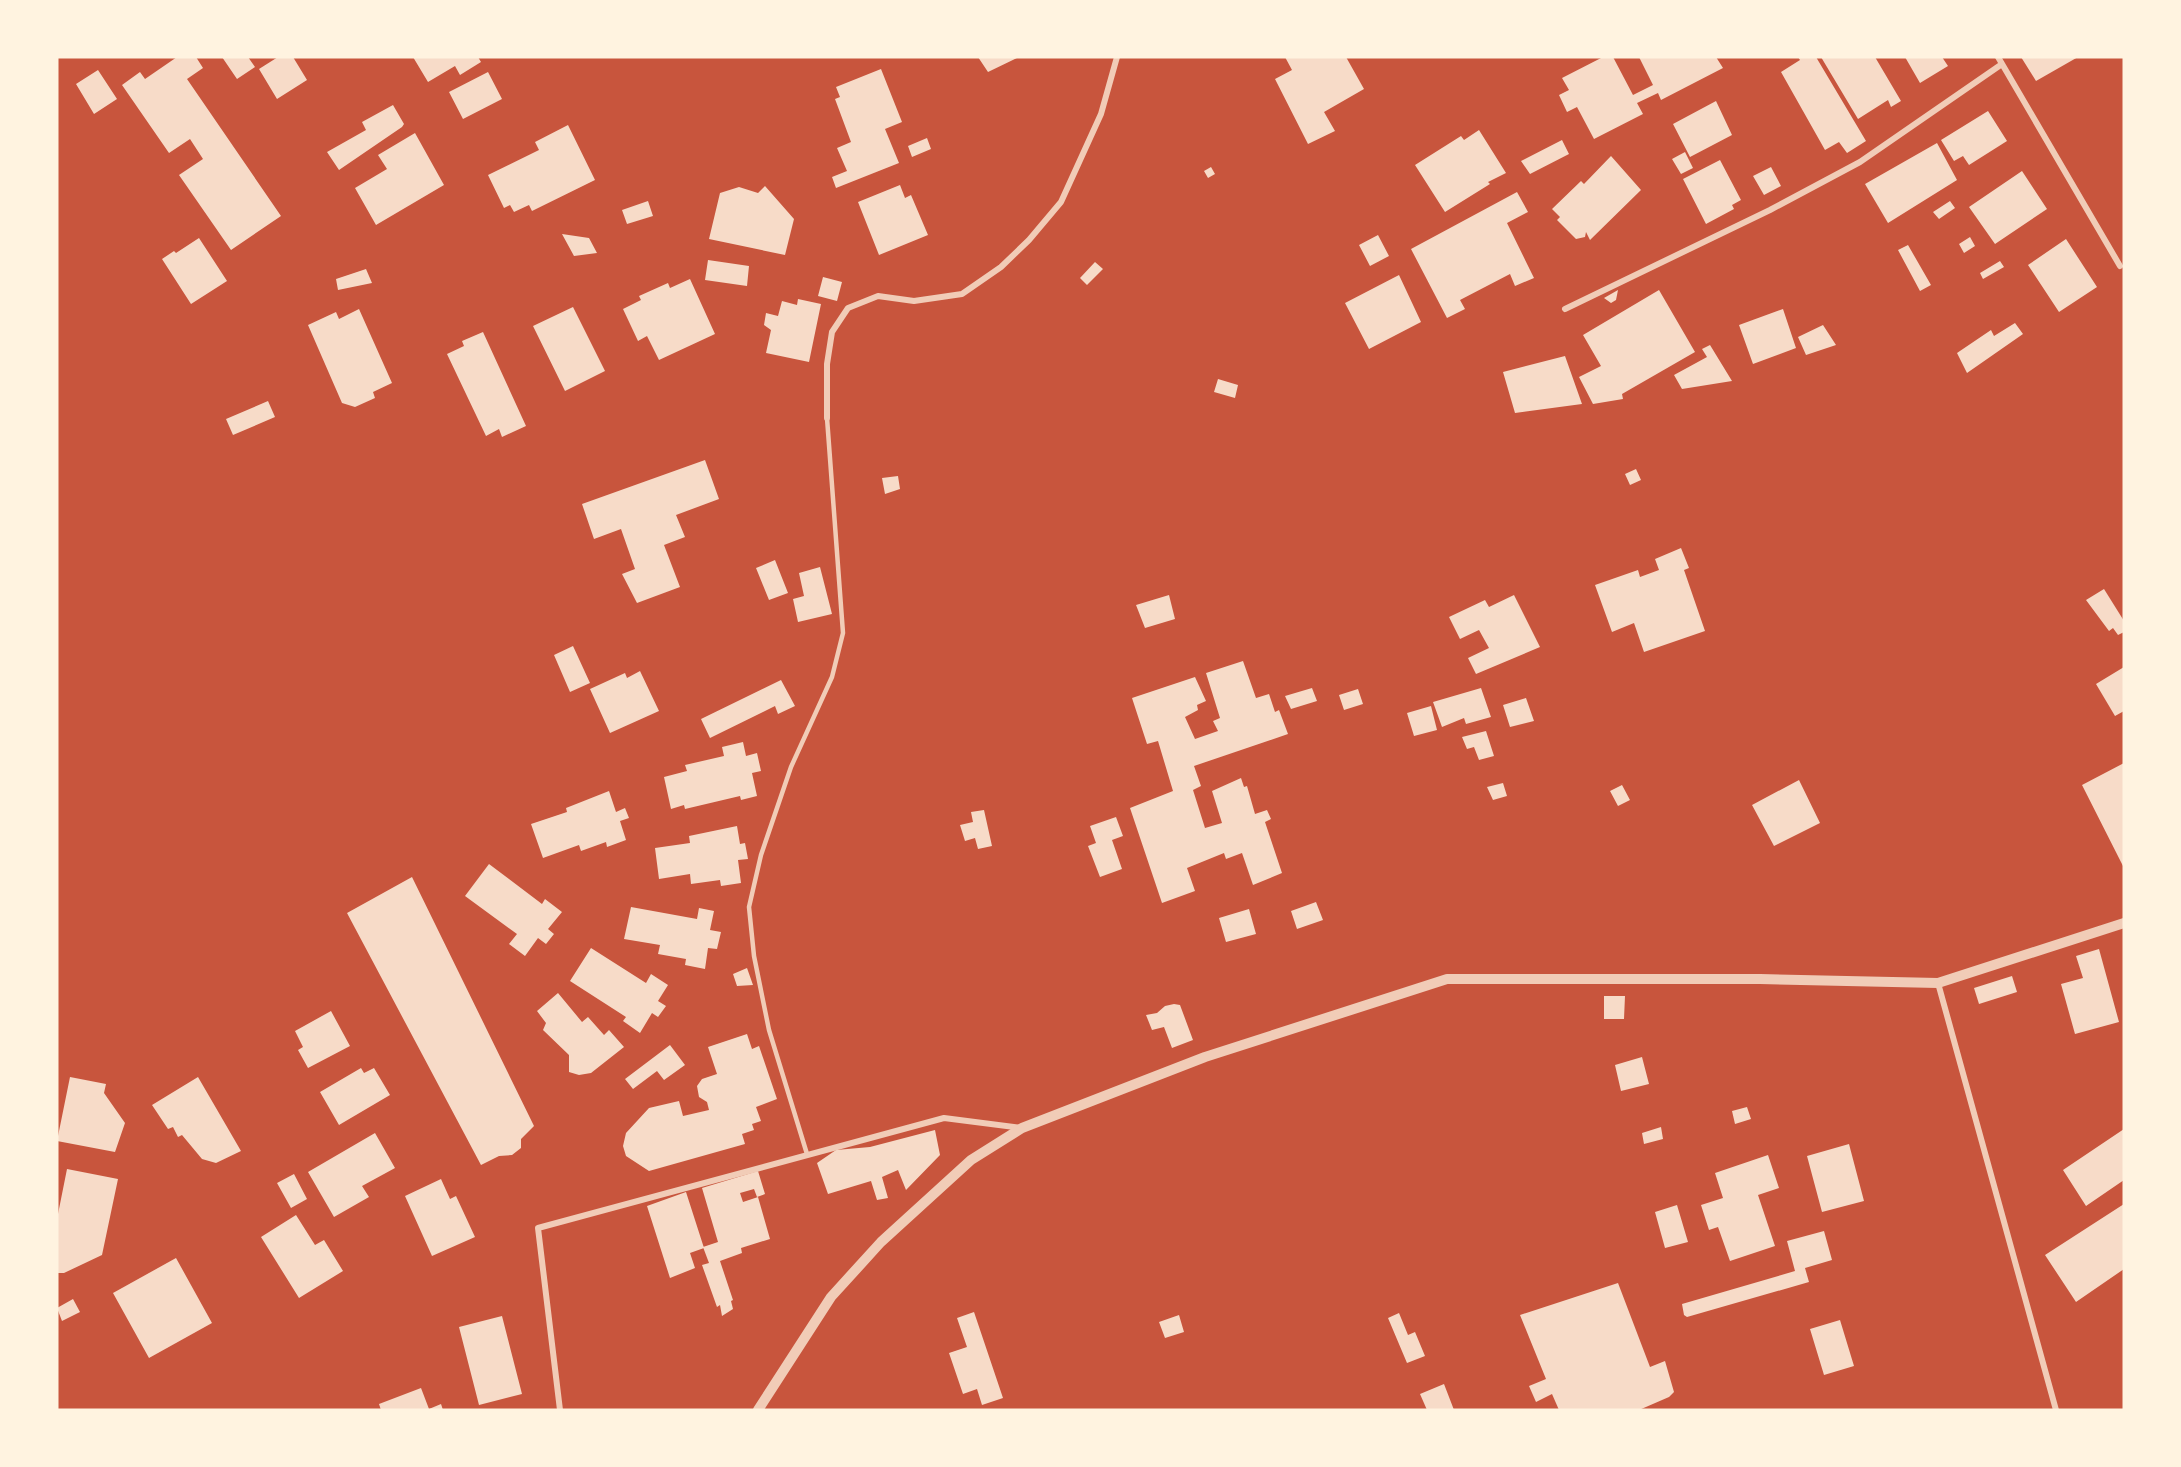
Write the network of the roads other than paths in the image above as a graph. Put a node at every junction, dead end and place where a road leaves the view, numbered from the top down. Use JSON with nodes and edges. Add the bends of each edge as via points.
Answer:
{"nodes":[{"id":1,"x":1118,"y":57,"type":"edge"},
{"id":2,"x":1998,"y":57,"type":"edge"},
{"id":3,"x":2002,"y":64,"type":"junction"},
{"id":4,"x":2120,"y":266,"type":"dead end"},
{"id":5,"x":1565,"y":309,"type":"dead end"},
{"id":6,"x":827,"y":418,"type":"joint"},
{"id":7,"x":2124,"y":924,"type":"edge"},
{"id":8,"x":1938,"y":983,"type":"junction"},
{"id":9,"x":1022,"y":1128,"type":"junction"},
{"id":10,"x":807,"y":1154,"type":"junction"},
{"id":11,"x":560,"y":1410,"type":"edge"},
{"id":12,"x":758,"y":1410,"type":"edge"},
{"id":13,"x":2056,"y":1410,"type":"edge"}],
"edges":[{"from":1,"to":6,"type":"street","via":[[1101,114],[1061,202],[1001,267],[962,294],[914,301],[878,296],[848,308],[832,332],[827,364]]},
{"from":2,"to":3,"type":"street"},
{"from":3,"to":4,"type":"street"},
{"from":3,"to":5,"type":"street","via":[[1860,162]]},
{"from":6,"to":10,"type":"lane","via":[[843,633],[831,677],[791,767],[761,855],[749,907],[769,1030]]},
{"from":7,"to":8,"type":"street"},
{"from":8,"to":9,"type":"street","via":[[1447,979],[1227,1050]]},
{"from":8,"to":13,"type":"street"},
{"from":9,"to":10,"type":"street","via":[[944,1118]]},
{"from":9,"to":12,"type":"street","via":[[971,1160],[881,1242],[831,1297]]},
{"from":10,"to":11,"type":"street","via":[[538,1228]]}]}
